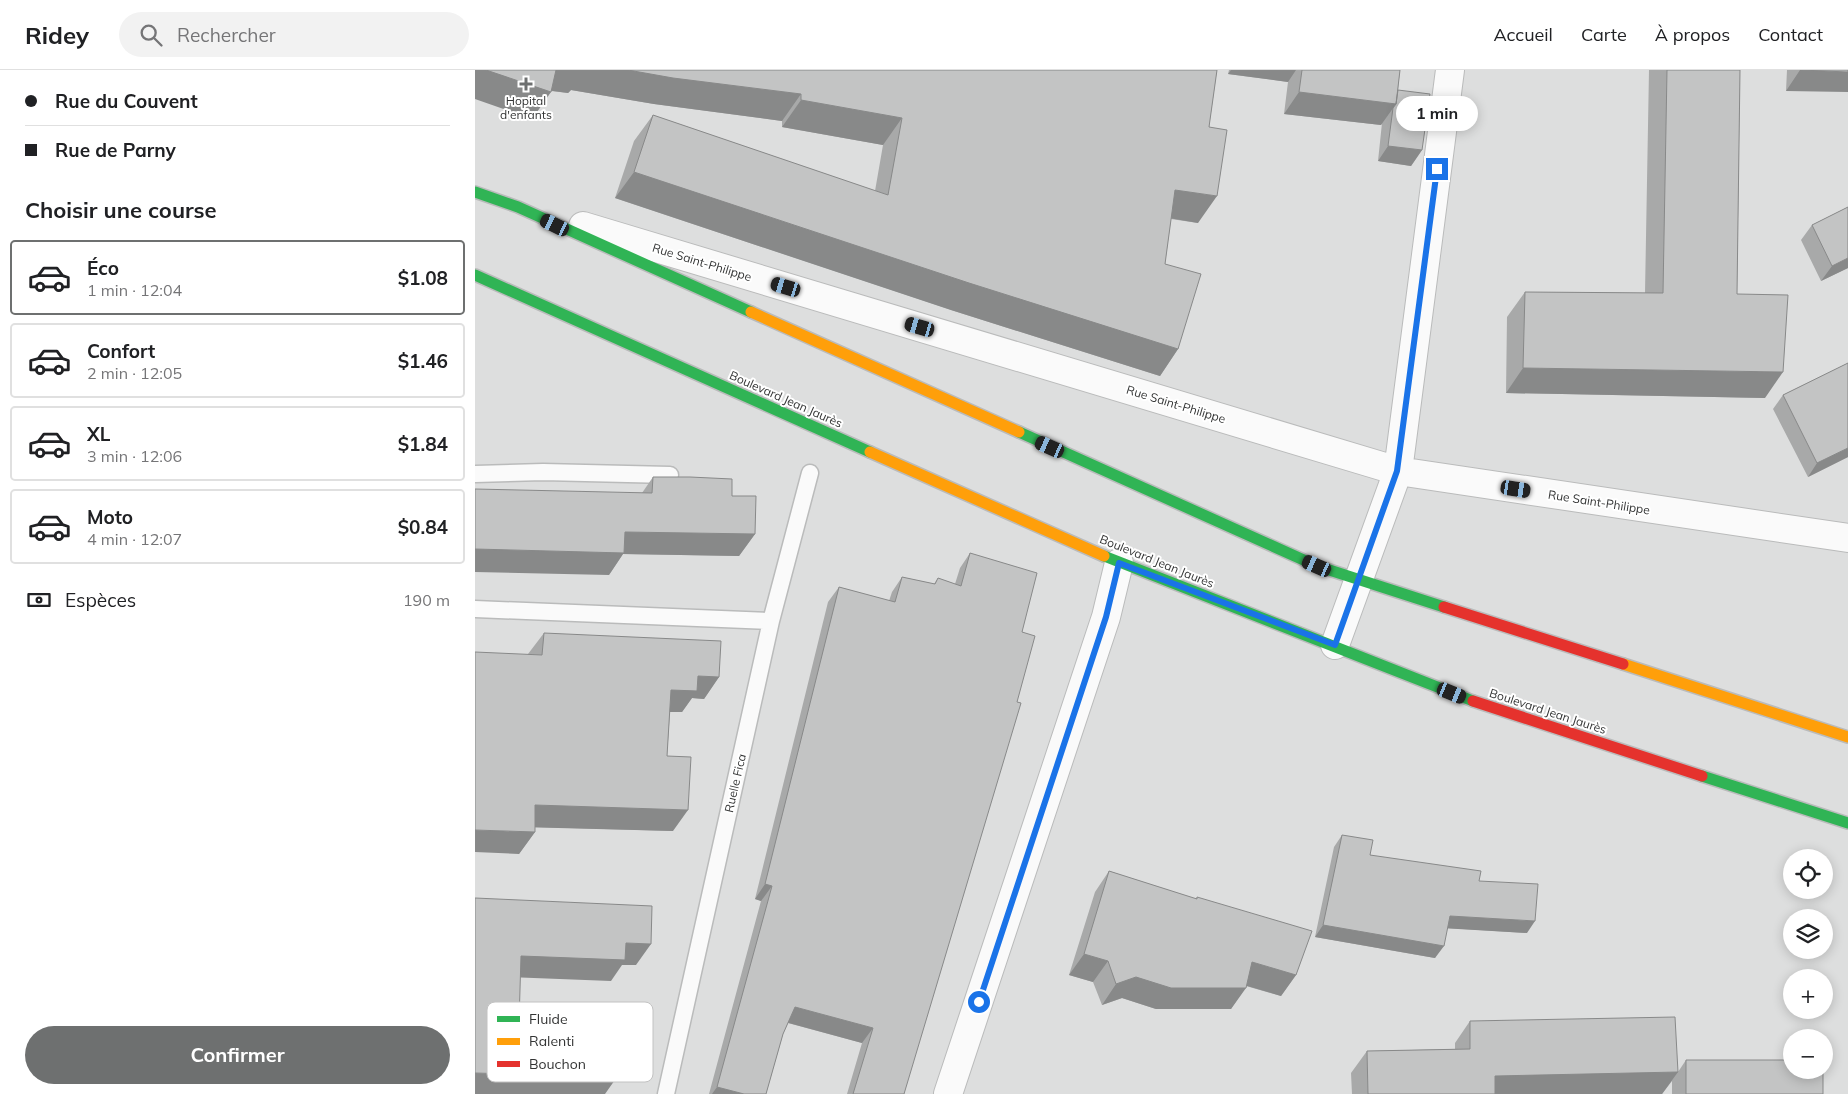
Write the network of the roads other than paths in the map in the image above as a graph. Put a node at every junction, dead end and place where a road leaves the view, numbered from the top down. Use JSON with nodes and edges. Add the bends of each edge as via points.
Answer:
{"nodes":[{"id":1,"x":1450,"y":70,"type":"edge"},
{"id":2,"x":475,"y":192,"type":"edge"},
{"id":3,"x":518,"y":207,"type":"junction"},
{"id":4,"x":475,"y":275,"type":"edge"},
{"id":5,"x":1397,"y":471,"type":"junction"},
{"id":6,"x":810,"y":473,"type":"dead end"},
{"id":7,"x":475,"y":474,"type":"edge"},
{"id":8,"x":670,"y":475,"type":"edge"},
{"id":9,"x":1848,"y":538,"type":"edge"},
{"id":10,"x":1119,"y":563,"type":"junction"},
{"id":11,"x":1358,"y":581,"type":"junction"},
{"id":12,"x":475,"y":609,"type":"edge"},
{"id":13,"x":771,"y":621,"type":"junction"},
{"id":14,"x":1335,"y":645,"type":"junction"},
{"id":15,"x":1848,"y":736,"type":"edge"},
{"id":16,"x":1848,"y":822,"type":"edge"},
{"id":17,"x":666,"y":1094,"type":"edge"},
{"id":18,"x":948,"y":1094,"type":"edge"}],
"edges":[{"from":1,"to":5,"type":"street"},
{"from":2,"to":3,"type":"main road"},
{"from":3,"to":5,"type":"street","name":"Rue Saint-Philippe"},
{"from":3,"to":11,"type":"main road","via":[[1281,550]]},
{"from":4,"to":10,"type":"main road","name":"Boulevard Jean Jaurès"},
{"from":5,"to":9,"type":"street","name":"Rue Saint-Philippe"},
{"from":5,"to":11,"type":"street"},
{"from":6,"to":13,"type":"lane","name":"Ruelle Fica"},
{"from":7,"to":8,"type":"lane"},
{"from":10,"to":14,"type":"main road","name":"Boulevard Jean Jaurès"},
{"from":10,"to":18,"type":"street","via":[[1106,617]]},
{"from":11,"to":14,"type":"street"},
{"from":11,"to":15,"type":"main road"},
{"from":12,"to":13,"type":"lane"},
{"from":13,"to":17,"type":"lane","name":"Ruelle Fica"},
{"from":14,"to":16,"type":"main road","name":"Boulevard Jean Jaurès","via":[[1469,700]]}]}
